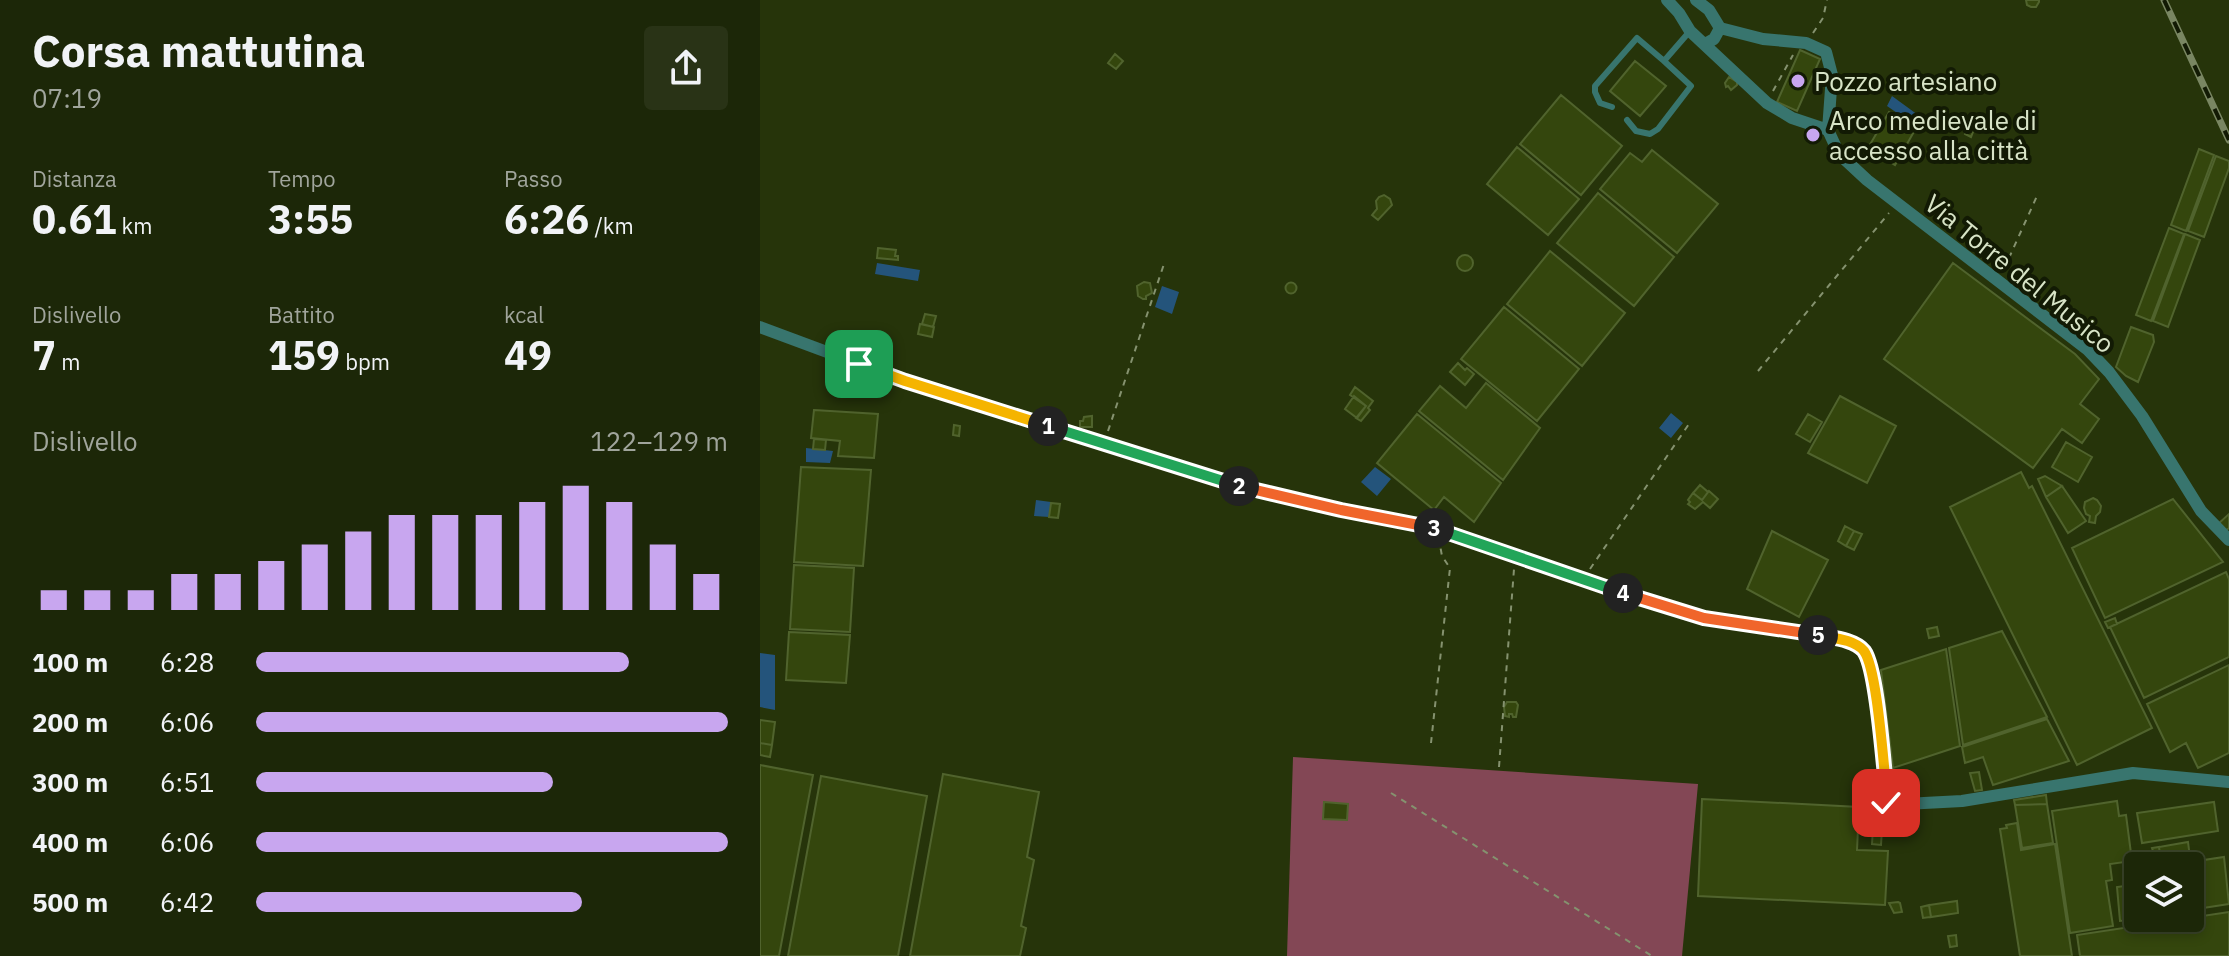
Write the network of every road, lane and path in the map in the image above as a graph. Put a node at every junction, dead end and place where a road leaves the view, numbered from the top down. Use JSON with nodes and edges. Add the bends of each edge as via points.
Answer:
{"nodes":[{"id":1,"x":1667,"y":0,"type":"edge"},
{"id":2,"x":1687,"y":0,"type":"edge"},
{"id":3,"x":1696,"y":0,"type":"edge"},
{"id":4,"x":1827,"y":0,"type":"edge"},
{"id":5,"x":1679,"y":13,"type":"junction"},
{"id":6,"x":1720,"y":28,"type":"junction"},
{"id":7,"x":1690,"y":31,"type":"junction"},
{"id":8,"x":1806,"y":43,"type":"junction"},
{"id":9,"x":1705,"y":44,"type":"junction"},
{"id":10,"x":1664,"y":61,"type":"junction"},
{"id":11,"x":1767,"y":103,"type":"junction"},
{"id":12,"x":1612,"y":107,"type":"dead end"},
{"id":13,"x":1627,"y":120,"type":"dead end"},
{"id":14,"x":1828,"y":130,"type":"junction"},
{"id":15,"x":2037,"y":196,"type":"dead end"},
{"id":16,"x":1897,"y":203,"type":"junction"},
{"id":17,"x":1165,"y":261,"type":"dead end"},
{"id":18,"x":1999,"y":281,"type":"junction"},
{"id":19,"x":760,"y":327,"type":"edge"},
{"id":20,"x":1758,"y":371,"type":"dead end"},
{"id":21,"x":1691,"y":421,"type":"dead end"},
{"id":22,"x":1104,"y":444,"type":"junction"},
{"id":23,"x":1435,"y":528,"type":"junction"},
{"id":24,"x":2229,"y":540,"type":"edge"},
{"id":25,"x":1515,"y":556,"type":"junction"},
{"id":26,"x":1585,"y":581,"type":"junction"},
{"id":27,"x":1431,"y":743,"type":"dead end"},
{"id":28,"x":1499,"y":767,"type":"dead end"},
{"id":29,"x":2229,"y":782,"type":"edge"},
{"id":30,"x":1391,"y":793,"type":"dead end"},
{"id":31,"x":1894,"y":800,"type":"junction"},
{"id":32,"x":1865,"y":829,"type":"dead end"},
{"id":33,"x":1652,"y":956,"type":"edge"}],
"edges":[{"from":1,"to":5,"type":"street"},
{"from":2,"to":5,"type":"street"},
{"from":3,"to":6,"type":"street"},
{"from":4,"to":8,"type":"path","via":[[1823,18]]},
{"from":5,"to":7,"type":"street"},
{"from":6,"to":8,"type":"street"},
{"from":6,"to":9,"type":"street"},
{"from":7,"to":9,"type":"street"},
{"from":7,"to":10,"type":"lane"},
{"from":8,"to":11,"type":"path","via":[[1796,49]]},
{"from":8,"to":14,"type":"street","via":[[1826,52],[1832,75]]},
{"from":9,"to":11,"type":"street"},
{"from":10,"to":12,"type":"lane","via":[[1637,38],[1595,86],[1600,103]]},
{"from":10,"to":13,"type":"lane","via":[[1691,86],[1650,134],[1636,131]]},
{"from":11,"to":14,"type":"street"},
{"from":14,"to":16,"type":"street","name":"Via Torre del Musico","via":[[1839,154]]},
{"from":15,"to":18,"type":"path"},
{"from":16,"to":18,"type":"street","name":"Via Torre del Musico"},
{"from":16,"to":20,"type":"path"},
{"from":17,"to":22,"type":"path"},
{"from":18,"to":24,"type":"street","name":"Via Torre del Musico","via":[[2109,372],[2201,511]]},
{"from":19,"to":22,"type":"street","via":[[905,381]]},
{"from":21,"to":26,"type":"path"},
{"from":22,"to":23,"type":"street","via":[[1230,484]]},
{"from":23,"to":25,"type":"street"},
{"from":23,"to":27,"type":"path","via":[[1450,568]]},
{"from":25,"to":26,"type":"street"},
{"from":25,"to":28,"type":"path"},
{"from":26,"to":31,"type":"street","via":[[1704,618],[1853,643],[1864,652],[1872,676],[1886,786]]},
{"from":29,"to":31,"type":"street","via":[[2133,773],[1962,801]]},
{"from":30,"to":33,"type":"path"},
{"from":31,"to":32,"type":"path"}]}
